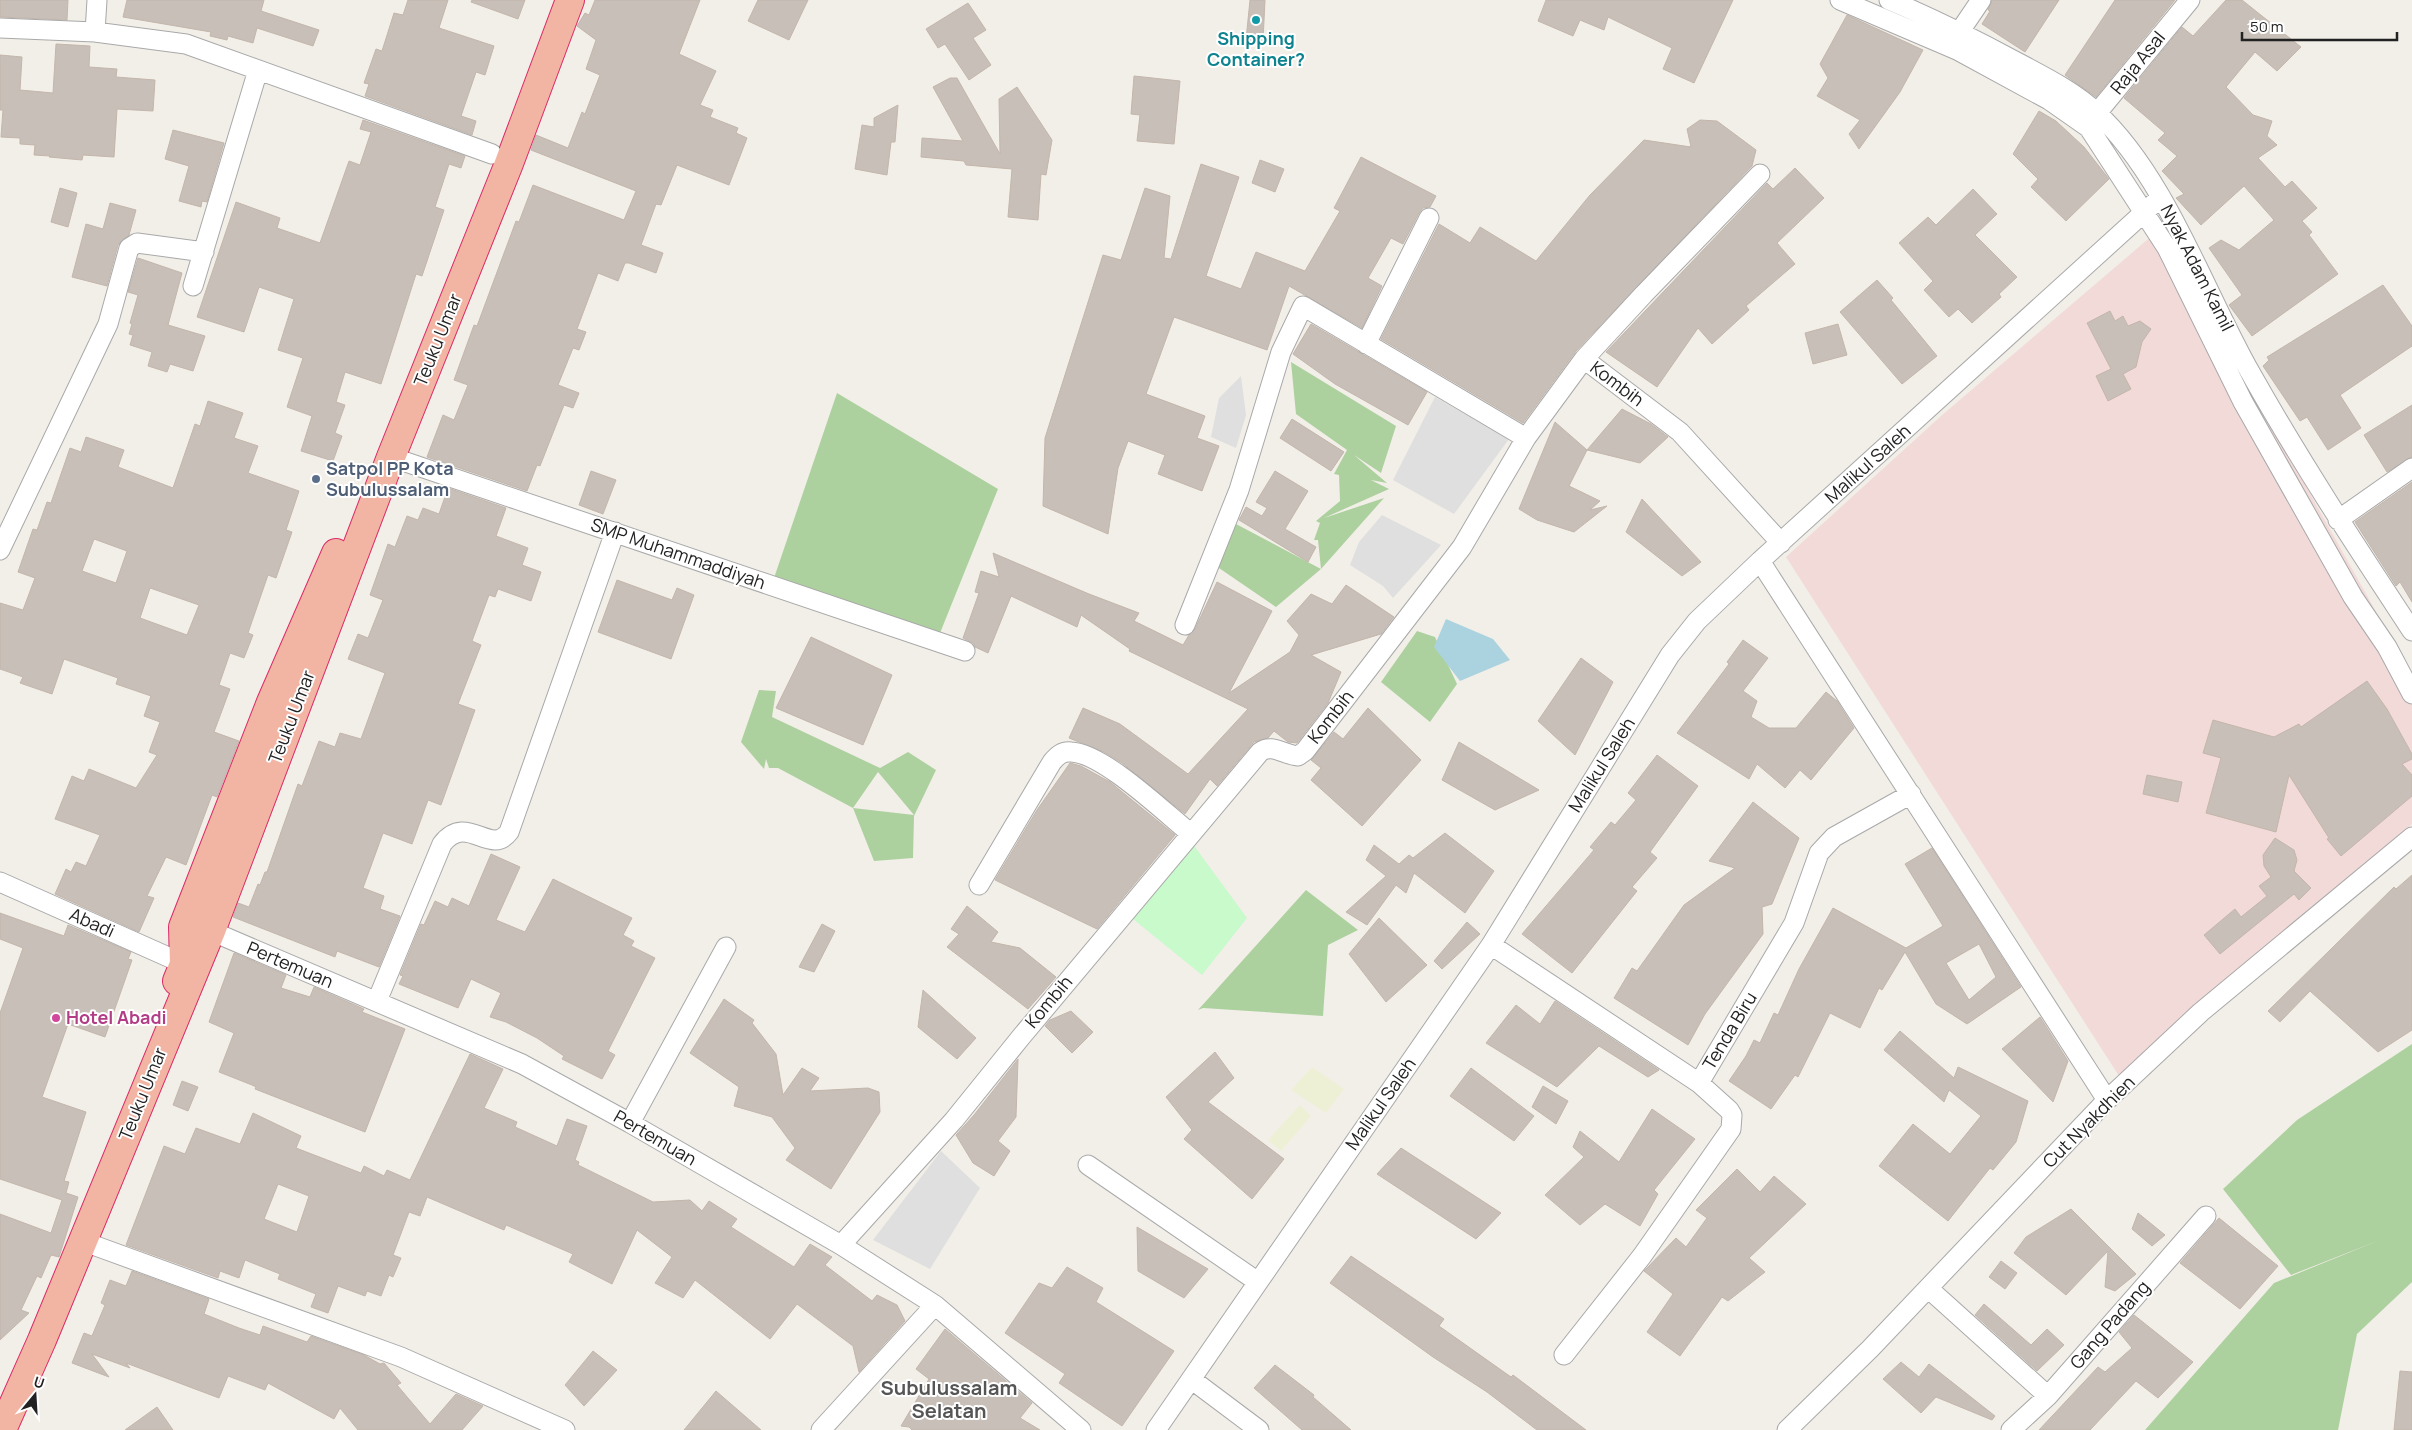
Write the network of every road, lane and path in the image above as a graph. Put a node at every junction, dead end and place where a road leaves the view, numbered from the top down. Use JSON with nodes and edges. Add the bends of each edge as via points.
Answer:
{"nodes":[{"id":1,"x":96,"y":0,"type":"edge"},
{"id":2,"x":550,"y":0,"type":"edge"},
{"id":3,"x":570,"y":0,"type":"edge"},
{"id":4,"x":1840,"y":0,"type":"edge"},
{"id":5,"x":1889,"y":0,"type":"edge"},
{"id":6,"x":1981,"y":0,"type":"edge"},
{"id":7,"x":2190,"y":0,"type":"edge"},
{"id":8,"x":0,"y":28,"type":"edge"},
{"id":9,"x":1960,"y":31,"type":"junction"},
{"id":10,"x":95,"y":32,"type":"junction"},
{"id":11,"x":2008,"y":67,"type":"junction"},
{"id":12,"x":258,"y":70,"type":"junction"},
{"id":13,"x":2093,"y":121,"type":"junction"},
{"id":14,"x":492,"y":154,"type":"junction"},
{"id":15,"x":1760,"y":174,"type":"dead end"},
{"id":16,"x":2161,"y":198,"type":"junction"},
{"id":17,"x":2144,"y":212,"type":"junction"},
{"id":18,"x":1428,"y":218,"type":"dead end"},
{"id":19,"x":204,"y":252,"type":"junction"},
{"id":20,"x":193,"y":286,"type":"dead end"},
{"id":21,"x":1366,"y":344,"type":"junction"},
{"id":22,"x":1584,"y":359,"type":"junction"},
{"id":23,"x":1526,"y":438,"type":"junction"},
{"id":24,"x":391,"y":457,"type":"junction"},
{"id":25,"x":2412,"y":468,"type":"edge"},
{"id":26,"x":2338,"y":520,"type":"junction"},
{"id":27,"x":615,"y":532,"type":"junction"},
{"id":28,"x":2,"y":539,"type":"edge"},
{"id":29,"x":1781,"y":543,"type":"junction"},
{"id":30,"x":1760,"y":561,"type":"junction"},
{"id":31,"x":1185,"y":625,"type":"dead end"},
{"id":32,"x":2412,"y":631,"type":"edge"},
{"id":33,"x":965,"y":651,"type":"dead end"},
{"id":34,"x":2412,"y":694,"type":"edge"},
{"id":35,"x":1911,"y":794,"type":"junction"},
{"id":36,"x":1190,"y":833,"type":"junction"},
{"id":37,"x":2412,"y":836,"type":"edge"},
{"id":38,"x":0,"y":882,"type":"edge"},
{"id":39,"x":979,"y":885,"type":"dead end"},
{"id":40,"x":183,"y":926,"type":"junction"},
{"id":41,"x":211,"y":931,"type":"junction"},
{"id":42,"x":1491,"y":944,"type":"junction"},
{"id":43,"x":726,"y":947,"type":"dead end"},
{"id":44,"x":184,"y":964,"type":"junction"},
{"id":45,"x":377,"y":1002,"type":"junction"},
{"id":46,"x":1699,"y":1083,"type":"junction"},
{"id":47,"x":2107,"y":1100,"type":"junction"},
{"id":48,"x":630,"y":1123,"type":"junction"},
{"id":49,"x":1088,"y":1165,"type":"dead end"},
{"id":50,"x":2206,"y":1216,"type":"dead end"},
{"id":51,"x":82,"y":1241,"type":"junction"},
{"id":52,"x":841,"y":1245,"type":"junction"},
{"id":53,"x":1258,"y":1282,"type":"junction"},
{"id":54,"x":1928,"y":1288,"type":"junction"},
{"id":55,"x":935,"y":1305,"type":"junction"},
{"id":56,"x":1564,"y":1355,"type":"dead end"},
{"id":57,"x":1191,"y":1379,"type":"junction"},
{"id":58,"x":0,"y":1393,"type":"edge"},
{"id":59,"x":2048,"y":1396,"type":"junction"},
{"id":60,"x":2,"y":1430,"type":"edge"},
{"id":61,"x":565,"y":1430,"type":"edge"},
{"id":62,"x":821,"y":1430,"type":"edge"},
{"id":63,"x":1082,"y":1430,"type":"edge"},
{"id":64,"x":1156,"y":1430,"type":"edge"},
{"id":65,"x":1259,"y":1430,"type":"edge"},
{"id":66,"x":1787,"y":1430,"type":"edge"},
{"id":67,"x":2011,"y":1430,"type":"edge"}],
"edges":[{"from":1,"to":10,"type":"street"},
{"from":2,"to":14,"type":"highway"},
{"from":3,"to":24,"type":"highway","name":"Teuku Umar","via":[[508,166]]},
{"from":4,"to":11,"type":"street","via":[[1957,50]]},
{"from":5,"to":9,"type":"street","name":"Nyak Adam Kamil"},
{"from":6,"to":9,"type":"street"},
{"from":7,"to":13,"type":"street","name":"Raja Asal"},
{"from":8,"to":10,"type":"street"},
{"from":9,"to":11,"type":"street","name":"Nyak Adam Kamil"},
{"from":10,"to":12,"type":"street","via":[[186,44]]},
{"from":11,"to":13,"type":"street","name":"Nyak Adam Kamil","via":[[2056,82]]},
{"from":12,"to":14,"type":"street"},
{"from":12,"to":19,"type":"street"},
{"from":13,"to":16,"type":"street","name":"Nyak Adam Kamil","via":[[2129,149]]},
{"from":13,"to":17,"type":"street"},
{"from":14,"to":40,"type":"highway","via":[[363,491],[271,702]]},
{"from":15,"to":22,"type":"street"},
{"from":16,"to":17,"type":"street","name":"Malikul Saleh"},
{"from":16,"to":26,"type":"street","name":"Nyak Adam Kamil","via":[[2249,370]]},
{"from":17,"to":29,"type":"street","name":"Malikul Saleh"},
{"from":17,"to":34,"type":"street","via":[[2167,248],[2243,402]]},
{"from":18,"to":21,"type":"street"},
{"from":19,"to":20,"type":"street"},
{"from":19,"to":28,"type":"street","via":[[137,243],[129,248],[108,324]]},
{"from":21,"to":23,"type":"street"},
{"from":21,"to":31,"type":"street","via":[[1303,306],[1282,352],[1239,490]]},
{"from":22,"to":23,"type":"street","name":"Kombih"},
{"from":22,"to":29,"type":"street","name":"Kombih","via":[[1680,432]]},
{"from":23,"to":36,"type":"street","name":"Kombih","via":[[1462,547],[1305,751],[1298,756],[1265,748]]},
{"from":24,"to":27,"type":"street","name":"SMP Muhammaddiyah"},
{"from":24,"to":41,"type":"highway","name":"Teuku Umar"},
{"from":25,"to":26,"type":"street"},
{"from":26,"to":32,"type":"street","name":"Nyak Adam Kamil"},
{"from":27,"to":33,"type":"street","name":"SMP Muhammaddiyah"},
{"from":27,"to":45,"type":"street","via":[[509,832],[505,838],[494,840],[456,832],[442,844]]},
{"from":29,"to":30,"type":"street","name":"Malikul Saleh"},
{"from":30,"to":35,"type":"street"},
{"from":30,"to":42,"type":"street","name":"Malikul Saleh","via":[[1697,621],[1670,655]]},
{"from":35,"to":46,"type":"street","name":"Tenda Biru","via":[[1824,845],[1794,923]]},
{"from":35,"to":47,"type":"street"},
{"from":36,"to":39,"type":"street","via":[[1109,767],[1070,751],[1060,754],[1052,762]]},
{"from":36,"to":52,"type":"street","name":"Kombih","via":[[954,1120]]},
{"from":37,"to":47,"type":"street","name":"Cut Nyakdhien","via":[[2201,1012]]},
{"from":38,"to":44,"type":"street","name":"Abadi"},
{"from":40,"to":41,"type":"street","name":"Pertemuan"},
{"from":40,"to":44,"type":"highway"},
{"from":41,"to":45,"type":"street","name":"Pertemuan"},
{"from":41,"to":51,"type":"highway","name":"Teuku Umar"},
{"from":42,"to":46,"type":"street","name":"Tenda Biru"},
{"from":42,"to":53,"type":"street","name":"Malikul Saleh"},
{"from":43,"to":48,"type":"street"},
{"from":44,"to":58,"type":"highway","via":[[135,1074],[114,1136],[48,1297]]},
{"from":45,"to":48,"type":"street","name":"Pertemuan","via":[[522,1064]]},
{"from":46,"to":56,"type":"street","via":[[1729,1110],[1731,1129],[1642,1256]]},
{"from":47,"to":54,"type":"street","name":"Cut Nyakdhien"},
{"from":48,"to":52,"type":"street","name":"Pertemuan"},
{"from":49,"to":53,"type":"street"},
{"from":50,"to":59,"type":"street","name":"Gang Padang"},
{"from":51,"to":60,"type":"highway","name":"Teuku Umar"},
{"from":51,"to":61,"type":"street","via":[[401,1358]]},
{"from":52,"to":55,"type":"street","name":"Pertemuan"},
{"from":53,"to":57,"type":"street","name":"Malikul Saleh"},
{"from":54,"to":59,"type":"street"},
{"from":54,"to":66,"type":"street","name":"Cut Nyakdhien"},
{"from":55,"to":62,"type":"street"},
{"from":55,"to":63,"type":"street","name":"Pertemuan"},
{"from":57,"to":64,"type":"street","name":"Malikul Saleh"},
{"from":57,"to":65,"type":"street"},
{"from":59,"to":67,"type":"street","name":"Gang Padang"}]}
